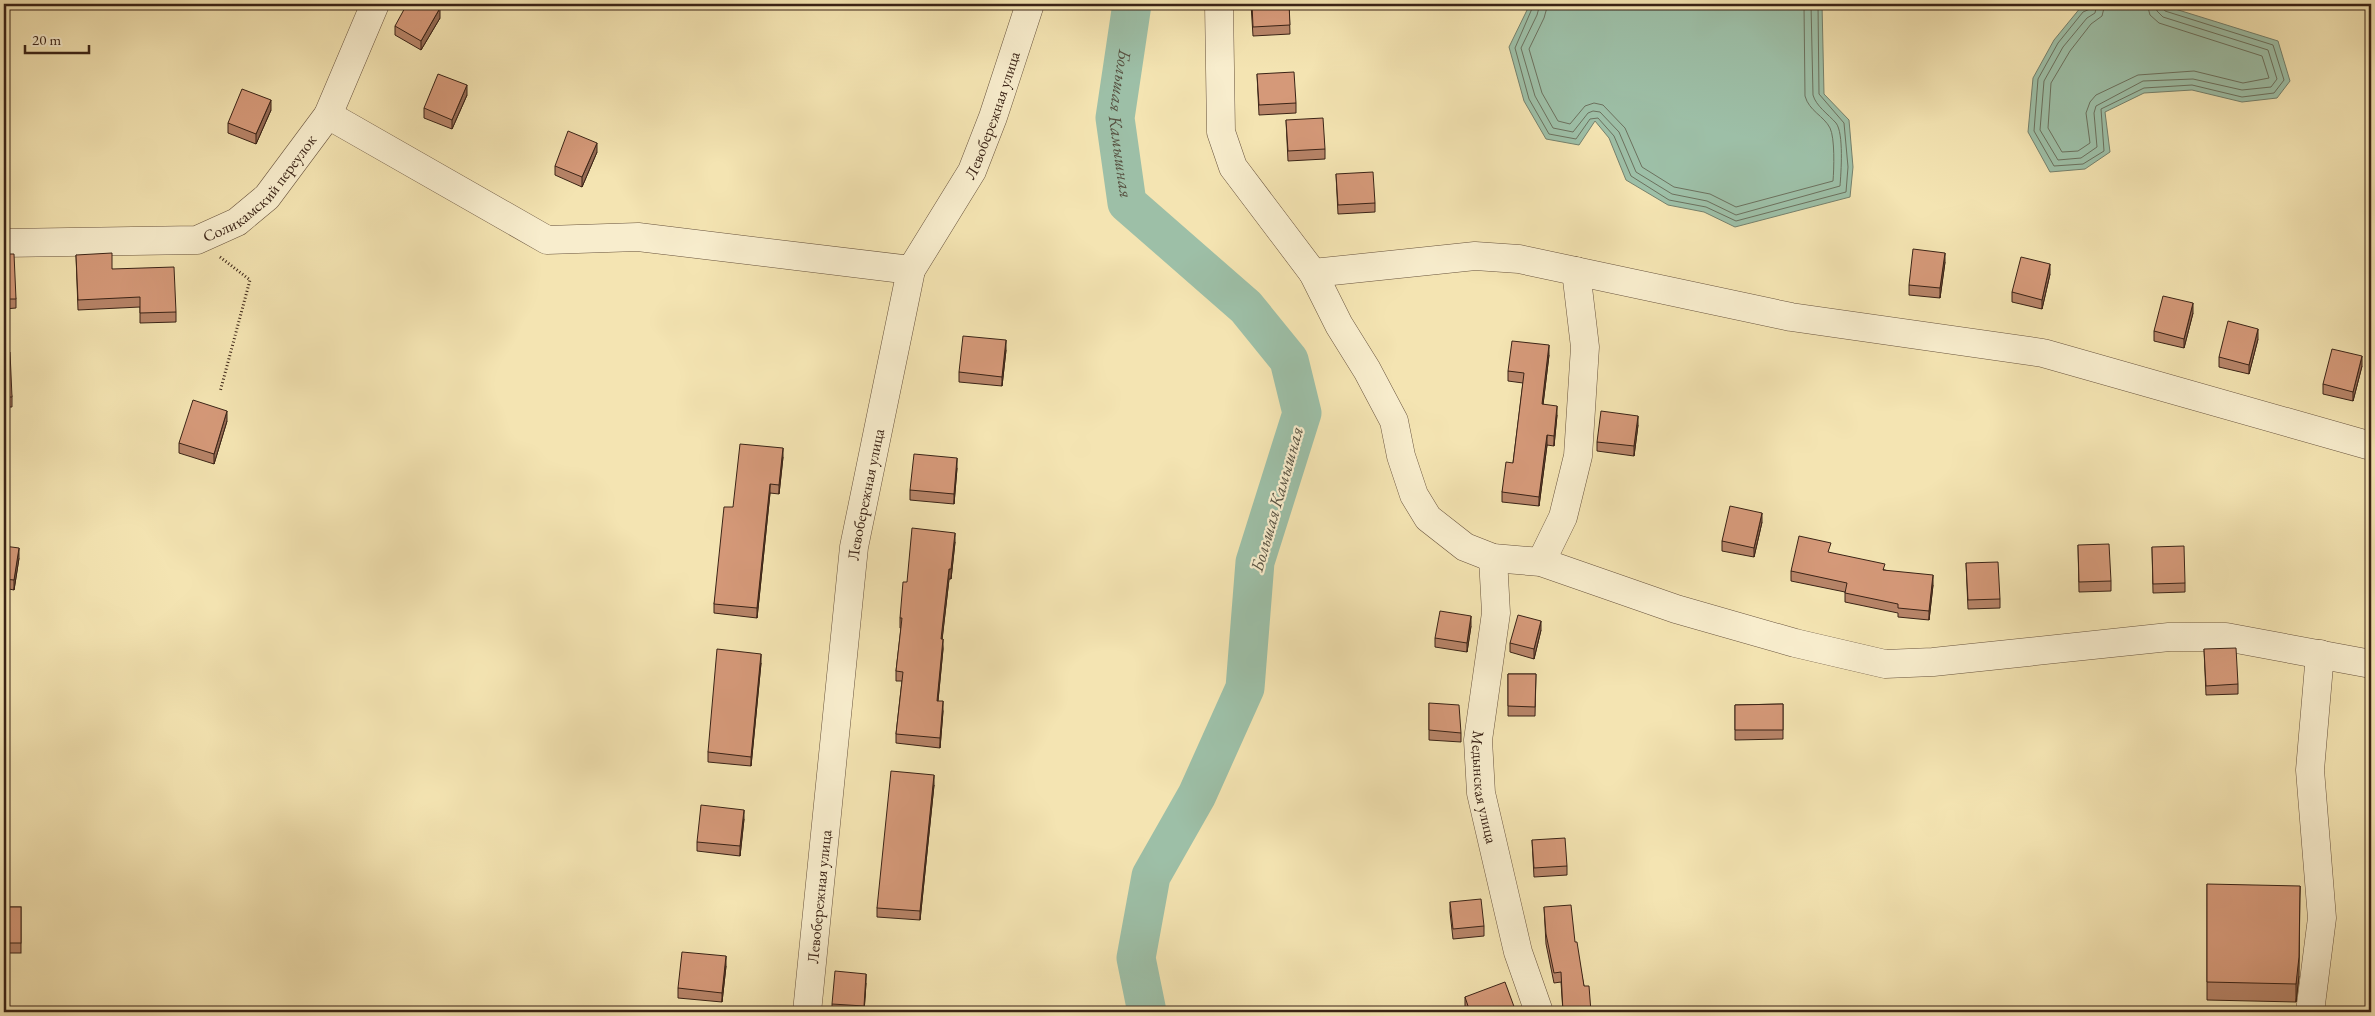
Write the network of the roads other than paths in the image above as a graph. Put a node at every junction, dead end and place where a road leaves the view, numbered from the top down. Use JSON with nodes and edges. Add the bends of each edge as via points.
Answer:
{"nodes":[{"id":1,"x":1030,"y":4,"type":"edge"},
{"id":2,"x":1219,"y":4,"type":"edge"},
{"id":3,"x":367,"y":6,"type":"edge"},
{"id":4,"x":328,"y":114,"type":"junction"},
{"id":5,"x":4,"y":243,"type":"edge"},
{"id":6,"x":911,"y":270,"type":"junction"},
{"id":7,"x":1576,"y":271,"type":"junction"},
{"id":8,"x":1313,"y":273,"type":"junction"},
{"id":9,"x":2371,"y":446,"type":"edge"},
{"id":10,"x":1493,"y":558,"type":"junction"},
{"id":11,"x":1542,"y":562,"type":"junction"},
{"id":12,"x":2320,"y":654,"type":"junction"},
{"id":13,"x":2371,"y":664,"type":"edge"},
{"id":14,"x":807,"y":1012,"type":"edge"},
{"id":15,"x":1539,"y":1012,"type":"edge"},
{"id":16,"x":2310,"y":1012,"type":"edge"}],
"edges":[{"from":1,"to":6,"type":"street","name":"Левобережная улица","via":[[972,171]]},
{"from":2,"to":8,"type":"street","via":[[1221,132],[1233,167]]},
{"from":3,"to":4,"type":"street","name":"Соликамский переулок"},
{"from":4,"to":5,"type":"street","name":"Соликамский переулок","via":[[267,197],[237,222],[197,240]]},
{"from":4,"to":6,"type":"street","via":[[546,240],[638,237]]},
{"from":6,"to":14,"type":"street","name":"Левобережная улица","via":[[854,547]]},
{"from":7,"to":8,"type":"street","via":[[1519,259],[1475,256]]},
{"from":7,"to":9,"type":"street","via":[[1791,317],[2043,353]]},
{"from":7,"to":11,"type":"street","via":[[1585,346],[1578,456],[1563,517]]},
{"from":8,"to":10,"type":"street","via":[[1394,421],[1414,495],[1428,518],[1465,547]]},
{"from":10,"to":11,"type":"street"},
{"from":10,"to":15,"type":"street","name":"Медынская улица","via":[[1496,613],[1478,740],[1481,793],[1518,952]]},
{"from":11,"to":12,"type":"street","via":[[1676,610],[1885,664],[1933,662],[2168,637],[2226,637]]},
{"from":12,"to":13,"type":"street"},
{"from":12,"to":16,"type":"street","via":[[2310,770],[2322,918]]}]}
